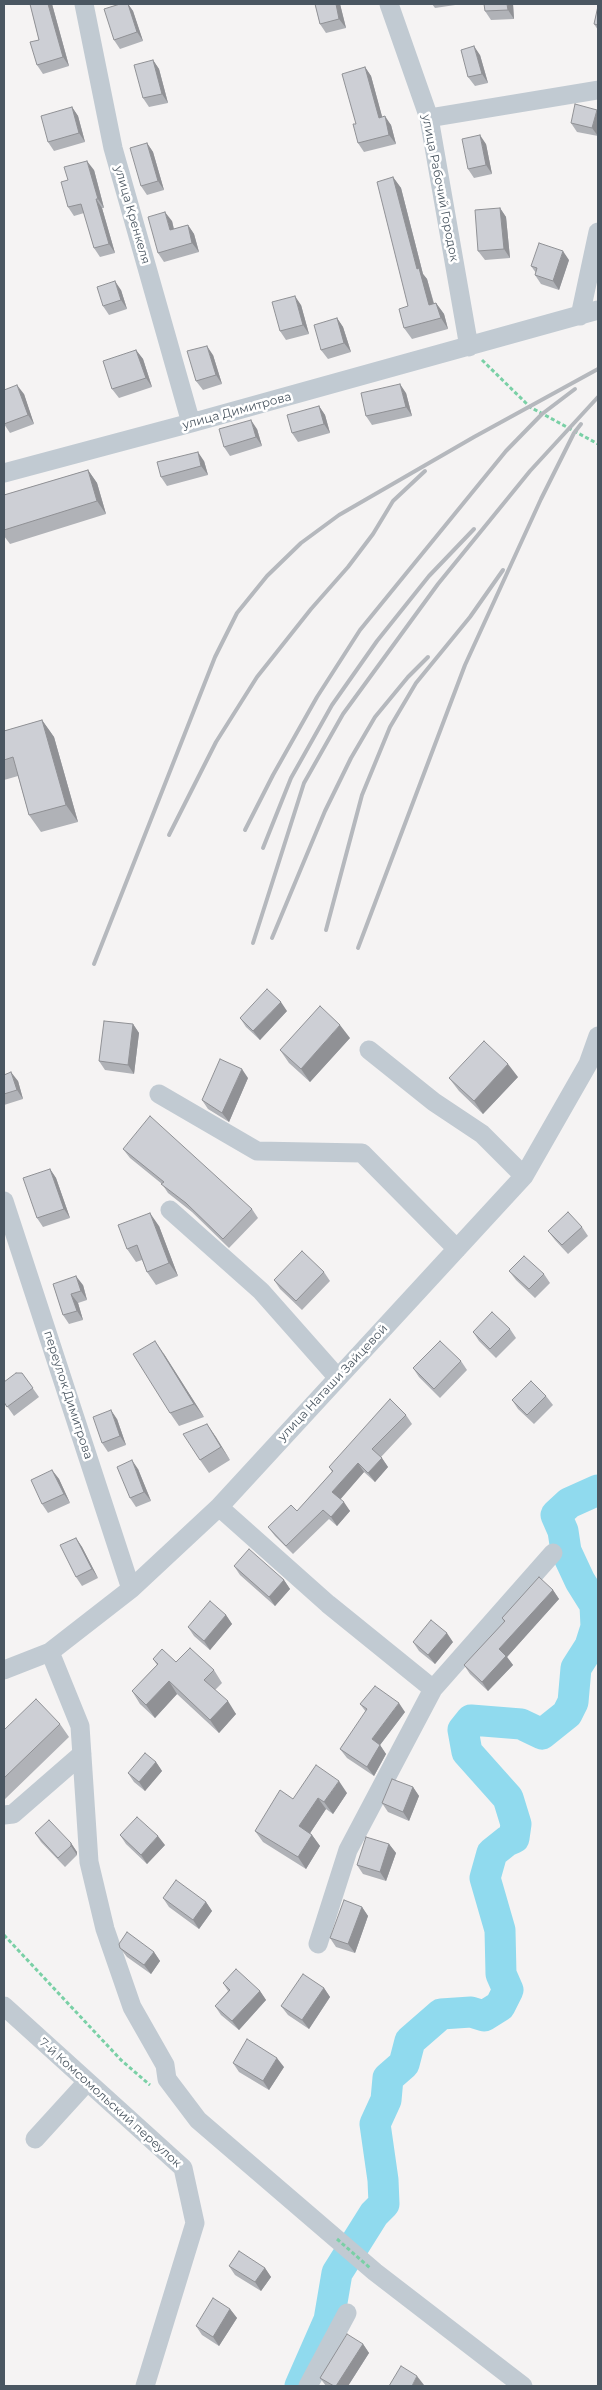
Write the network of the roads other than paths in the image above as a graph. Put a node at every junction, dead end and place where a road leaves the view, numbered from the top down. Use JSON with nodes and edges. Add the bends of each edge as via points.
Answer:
{"nodes":[{"id":1,"x":84,"y":4,"type":"edge"},
{"id":2,"x":390,"y":4,"type":"edge"},
{"id":3,"x":598,"y":90,"type":"edge"},
{"id":4,"x":429,"y":118,"type":"junction"},
{"id":5,"x":598,"y":232,"type":"edge"},
{"id":6,"x":589,"y":313,"type":"edge"},
{"id":7,"x":469,"y":347,"type":"junction"},
{"id":8,"x":192,"y":423,"type":"junction"},
{"id":9,"x":4,"y":473,"type":"edge"},
{"id":10,"x":598,"y":1036,"type":"edge"},
{"id":11,"x":369,"y":1050,"type":"dead end"},
{"id":12,"x":593,"y":1067,"type":"edge"},
{"id":13,"x":159,"y":1094,"type":"dead end"},
{"id":14,"x":524,"y":1176,"type":"junction"},
{"id":15,"x":4,"y":1201,"type":"edge"},
{"id":16,"x":170,"y":1210,"type":"dead end"},
{"id":17,"x":457,"y":1249,"type":"junction"},
{"id":18,"x":338,"y":1378,"type":"junction"},
{"id":19,"x":219,"y":1507,"type":"junction"},
{"id":20,"x":552,"y":1553,"type":"dead end"},
{"id":21,"x":131,"y":1589,"type":"junction"},
{"id":22,"x":50,"y":1652,"type":"junction"},
{"id":23,"x":4,"y":1670,"type":"edge"},
{"id":24,"x":433,"y":1689,"type":"junction"},
{"id":25,"x":82,"y":1754,"type":"junction"},
{"id":26,"x":4,"y":1815,"type":"edge"},
{"id":27,"x":318,"y":1944,"type":"dead end"},
{"id":28,"x":4,"y":2006,"type":"edge"},
{"id":29,"x":87,"y":2082,"type":"junction"},
{"id":30,"x":35,"y":2139,"type":"dead end"},
{"id":31,"x":347,"y":2313,"type":"dead end"},
{"id":32,"x":145,"y":2386,"type":"edge"},
{"id":33,"x":308,"y":2386,"type":"edge"},
{"id":34,"x":523,"y":2386,"type":"edge"}],
"edges":[{"from":1,"to":8,"type":"street","name":"улица Кренкеля","via":[[113,148]]},
{"from":2,"to":4,"type":"street","name":"улица Рабочий Городок"},
{"from":3,"to":4,"type":"street"},
{"from":4,"to":7,"type":"street","name":"улица Рабочий Городок"},
{"from":5,"to":6,"type":"street"},
{"from":6,"to":7,"type":"street","name":"улица Димитрова"},
{"from":7,"to":8,"type":"street","name":"улица Димитрова"},
{"from":8,"to":9,"type":"street","name":"улица Димитрова"},
{"from":10,"to":12,"type":"street","name":"улица Наташи Зайцевой"},
{"from":11,"to":14,"type":"street","via":[[434,1102],[482,1134]]},
{"from":12,"to":14,"type":"street","name":"улица Наташи Зайцевой"},
{"from":13,"to":17,"type":"street","via":[[257,1151],[362,1153]]},
{"from":14,"to":17,"type":"street","name":"улица Наташи Зайцевой"},
{"from":15,"to":21,"type":"street","name":"переулок Димитрова"},
{"from":16,"to":18,"type":"street","via":[[260,1292]]},
{"from":17,"to":18,"type":"street","name":"улица Наташи Зайцевой"},
{"from":18,"to":19,"type":"street","name":"улица Наташи Зайцевой"},
{"from":19,"to":21,"type":"street","name":"улица Наташи Зайцевой"},
{"from":19,"to":24,"type":"street","via":[[328,1604]]},
{"from":20,"to":24,"type":"street"},
{"from":21,"to":22,"type":"street","name":"улица Наташи Зайцевой"},
{"from":22,"to":23,"type":"street","name":"улица Наташи Зайцевой"},
{"from":22,"to":25,"type":"street","via":[[80,1726]]},
{"from":24,"to":27,"type":"street","via":[[348,1850]]},
{"from":25,"to":26,"type":"street","via":[[13,1814]]},
{"from":25,"to":34,"type":"street","via":[[89,1862],[105,1929],[132,2007],[165,2065],[167,2079],[206,2126],[375,2272]]},
{"from":28,"to":29,"type":"street","name":"7-й Комсомольский переулок"},
{"from":29,"to":30,"type":"street"},
{"from":29,"to":32,"type":"street","name":"7-й Комсомольский переулок","via":[[183,2168],[196,2223]]},
{"from":31,"to":33,"type":"street"}]}
